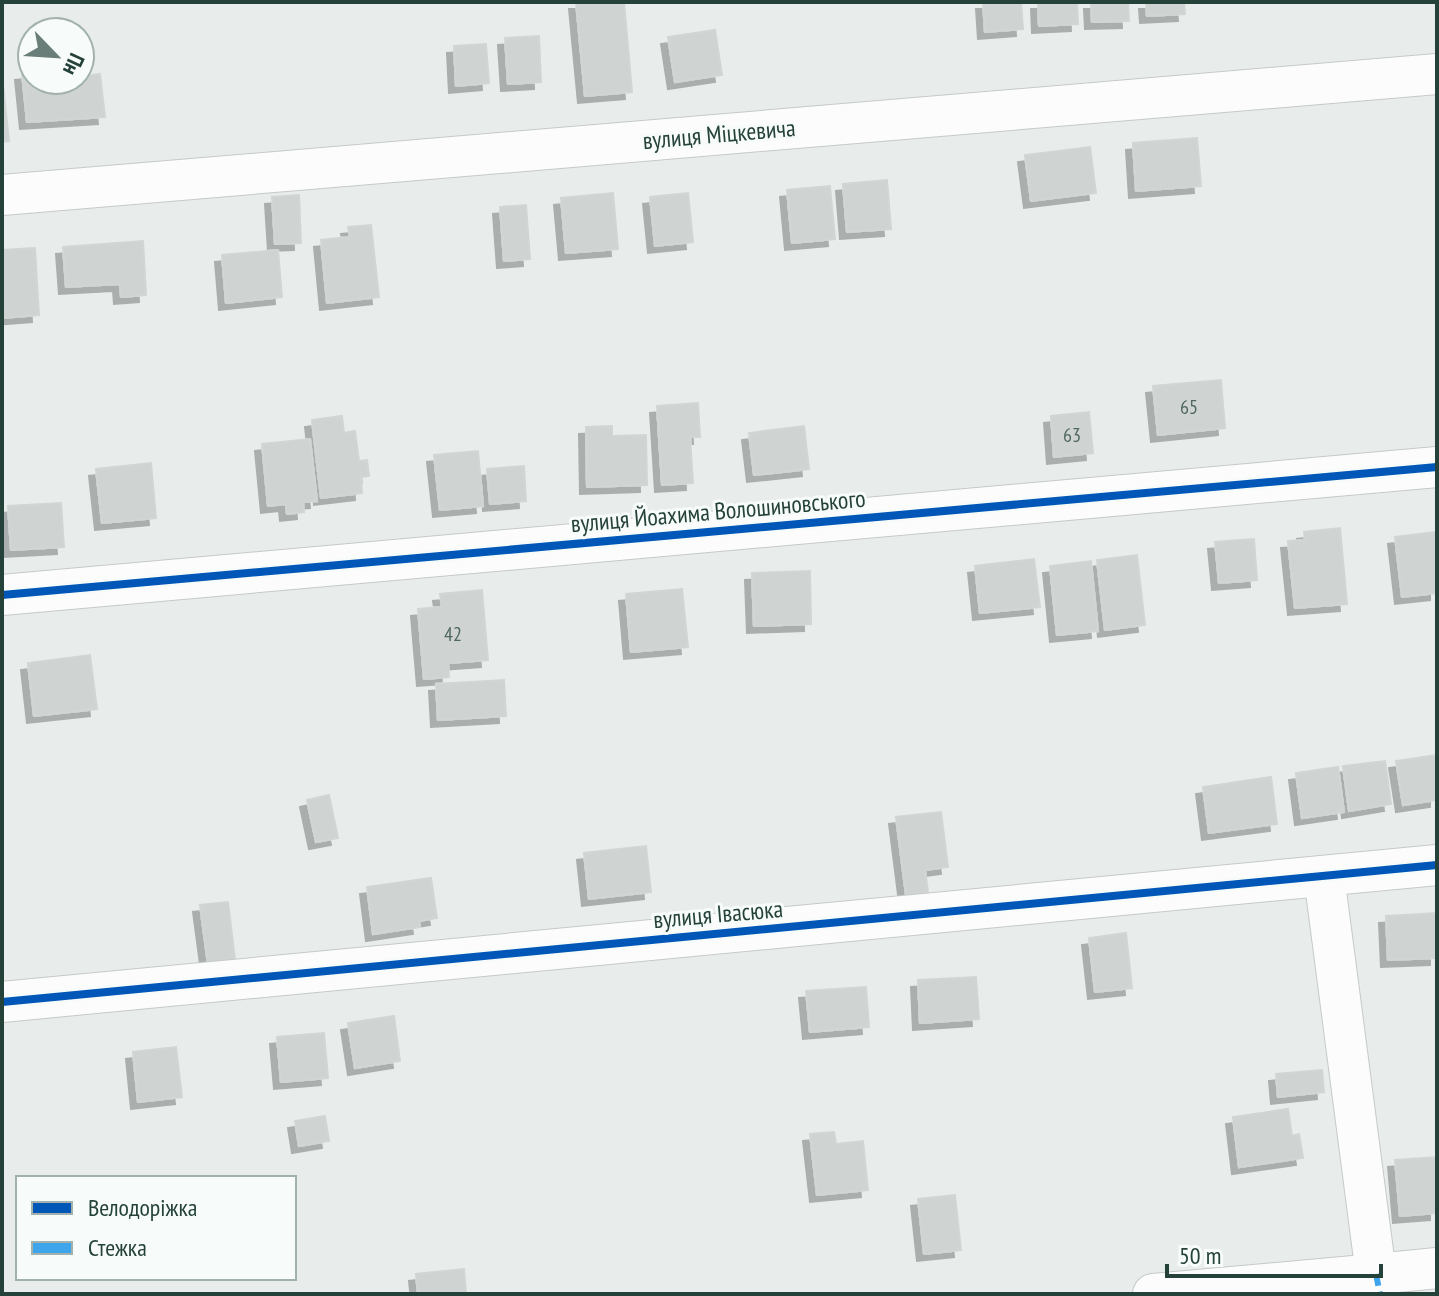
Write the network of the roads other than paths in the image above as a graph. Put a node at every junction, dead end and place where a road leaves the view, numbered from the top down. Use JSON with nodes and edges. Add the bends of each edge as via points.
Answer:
{"nodes":[{"id":1,"x":1437,"y":74,"type":"edge"},
{"id":2,"x":2,"y":195,"type":"edge"},
{"id":3,"x":1437,"y":467,"type":"edge"},
{"id":4,"x":2,"y":595,"type":"edge"},
{"id":5,"x":1437,"y":865,"type":"edge"},
{"id":6,"x":1324,"y":876,"type":"junction"},
{"id":7,"x":2,"y":1002,"type":"edge"},
{"id":8,"x":1437,"y":1268,"type":"edge"},
{"id":9,"x":1376,"y":1274,"type":"junction"},
{"id":10,"x":1153,"y":1294,"type":"edge"}],
"edges":[{"from":1,"to":2,"type":"street","name":"вулиця Міцкевича"},
{"from":3,"to":4,"type":"street","name":"вулиця Йоахима Волошиновського"},
{"from":5,"to":6,"type":"street","name":"вулиця Івасюка"},
{"from":6,"to":7,"type":"street","name":"вулиця Івасюка"},
{"from":6,"to":9,"type":"street"},
{"from":8,"to":9,"type":"street"},
{"from":9,"to":10,"type":"street"}]}
